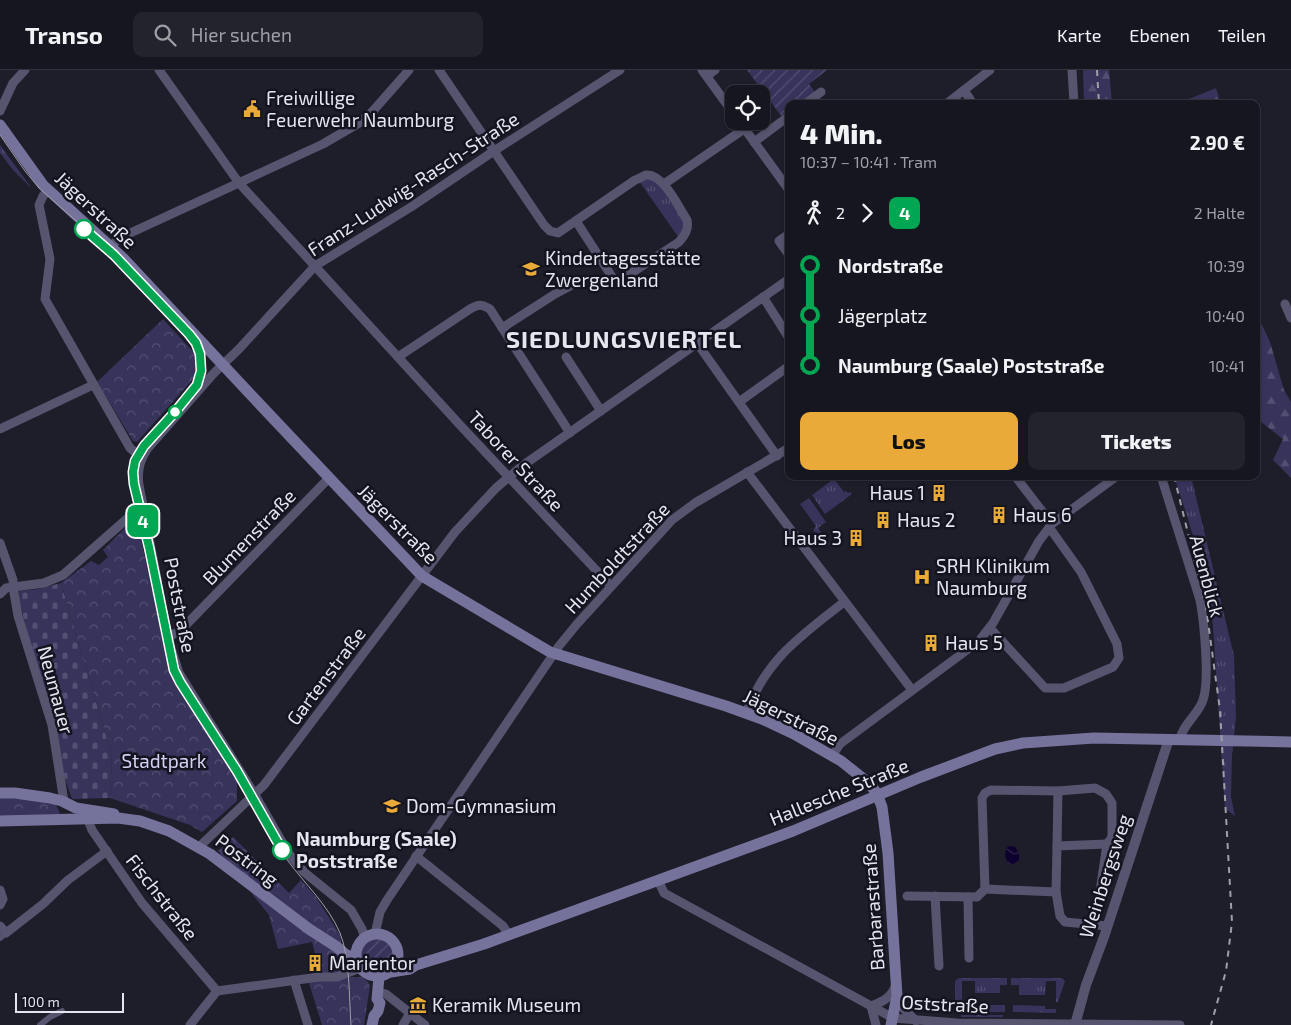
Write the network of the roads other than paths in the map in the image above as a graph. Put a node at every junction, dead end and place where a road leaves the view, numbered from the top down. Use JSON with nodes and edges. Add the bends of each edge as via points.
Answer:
{"nodes":[{"id":1,"x":25,"y":70,"type":"edge"},
{"id":2,"x":159,"y":70,"type":"edge"},
{"id":3,"x":409,"y":70,"type":"edge"},
{"id":4,"x":438,"y":70,"type":"edge"},
{"id":5,"x":620,"y":70,"type":"edge"},
{"id":6,"x":715,"y":70,"type":"edge"},
{"id":7,"x":990,"y":70,"type":"edge"},
{"id":8,"x":1072,"y":70,"type":"edge"},
{"id":9,"x":704,"y":73,"type":"edge"},
{"id":10,"x":964,"y":90,"type":"junction"},
{"id":11,"x":821,"y":92,"type":"dead end"},
{"id":12,"x":810,"y":100,"type":"edge"},
{"id":13,"x":951,"y":100,"type":"edge"},
{"id":14,"x":970,"y":100,"type":"edge"},
{"id":15,"x":1074,"y":100,"type":"edge"},
{"id":16,"x":725,"y":102,"type":"edge"},
{"id":17,"x":0,"y":111,"type":"edge"},
{"id":18,"x":785,"y":119,"type":"edge"},
{"id":19,"x":0,"y":126,"type":"edge"},
{"id":20,"x":734,"y":130,"type":"edge"},
{"id":21,"x":745,"y":130,"type":"edge"},
{"id":22,"x":754,"y":142,"type":"junction"},
{"id":23,"x":494,"y":150,"type":"junction"},
{"id":24,"x":239,"y":183,"type":"junction"},
{"id":25,"x":664,"y":184,"type":"junction"},
{"id":26,"x":785,"y":185,"type":"edge"},
{"id":27,"x":48,"y":190,"type":"junction"},
{"id":28,"x":576,"y":221,"type":"junction"},
{"id":29,"x":785,"y":237,"type":"edge"},
{"id":30,"x":112,"y":246,"type":"junction"},
{"id":31,"x":785,"y":249,"type":"edge"},
{"id":32,"x":315,"y":266,"type":"junction"},
{"id":33,"x":785,"y":282,"type":"edge"},
{"id":34,"x":570,"y":286,"type":"dead end"},
{"id":35,"x":763,"y":297,"type":"junction"},
{"id":36,"x":1285,"y":304,"type":"dead end"},
{"id":37,"x":1291,"y":318,"type":"edge"},
{"id":38,"x":502,"y":328,"type":"junction"},
{"id":39,"x":785,"y":332,"type":"edge"},
{"id":40,"x":697,"y":343,"type":"junction"},
{"id":41,"x":398,"y":357,"type":"junction"},
{"id":42,"x":566,"y":357,"type":"dead end"},
{"id":43,"x":223,"y":365,"type":"junction"},
{"id":44,"x":785,"y":369,"type":"edge"},
{"id":45,"x":93,"y":385,"type":"junction"},
{"id":46,"x":739,"y":402,"type":"junction"},
{"id":47,"x":601,"y":411,"type":"junction"},
{"id":48,"x":0,"y":429,"type":"edge"},
{"id":49,"x":570,"y":432,"type":"junction"},
{"id":50,"x":785,"y":451,"type":"edge"},
{"id":51,"x":777,"y":456,"type":"junction"},
{"id":52,"x":142,"y":458,"type":"junction"},
{"id":53,"x":747,"y":472,"type":"junction"},
{"id":54,"x":508,"y":477,"type":"junction"},
{"id":55,"x":329,"y":478,"type":"junction"},
{"id":56,"x":1018,"y":480,"type":"edge"},
{"id":57,"x":1112,"y":480,"type":"edge"},
{"id":58,"x":1162,"y":480,"type":"edge"},
{"id":59,"x":145,"y":511,"type":"junction"},
{"id":60,"x":1050,"y":525,"type":"junction"},
{"id":61,"x":0,"y":543,"type":"edge"},
{"id":62,"x":422,"y":576,"type":"junction"},
{"id":63,"x":611,"y":586,"type":"junction"},
{"id":64,"x":14,"y":587,"type":"junction"},
{"id":65,"x":0,"y":594,"type":"edge"},
{"id":66,"x":844,"y":602,"type":"junction"},
{"id":67,"x":990,"y":628,"type":"junction"},
{"id":68,"x":168,"y":637,"type":"junction"},
{"id":69,"x":554,"y":654,"type":"junction"},
{"id":70,"x":912,"y":690,"type":"junction"},
{"id":71,"x":746,"y":713,"type":"junction"},
{"id":72,"x":1175,"y":739,"type":"junction"},
{"id":73,"x":1291,"y":742,"type":"edge"},
{"id":74,"x":832,"y":756,"type":"junction"},
{"id":75,"x":1058,"y":792,"type":"junction"},
{"id":76,"x":0,"y":794,"type":"edge"},
{"id":77,"x":877,"y":794,"type":"junction"},
{"id":78,"x":254,"y":795,"type":"junction"},
{"id":79,"x":68,"y":804,"type":"junction"},
{"id":80,"x":90,"y":815,"type":"junction"},
{"id":81,"x":71,"y":820,"type":"junction"},
{"id":82,"x":0,"y":821,"type":"edge"},
{"id":83,"x":1107,"y":844,"type":"junction"},
{"id":84,"x":1057,"y":846,"type":"junction"},
{"id":85,"x":199,"y":847,"type":"junction"},
{"id":86,"x":107,"y":851,"type":"junction"},
{"id":87,"x":416,"y":856,"type":"junction"},
{"id":88,"x":658,"y":880,"type":"junction"},
{"id":89,"x":984,"y":889,"type":"junction"},
{"id":90,"x":0,"y":890,"type":"edge"},
{"id":91,"x":1056,"y":892,"type":"junction"},
{"id":92,"x":906,"y":896,"type":"dead end"},
{"id":93,"x":935,"y":896,"type":"junction"},
{"id":94,"x":968,"y":897,"type":"junction"},
{"id":95,"x":0,"y":905,"type":"edge"},
{"id":96,"x":1098,"y":905,"type":"dead end"},
{"id":97,"x":0,"y":926,"type":"edge"},
{"id":98,"x":1107,"y":926,"type":"junction"},
{"id":99,"x":508,"y":934,"type":"junction"},
{"id":100,"x":3,"y":936,"type":"edge"},
{"id":101,"x":366,"y":939,"type":"junction"},
{"id":102,"x":337,"y":947,"type":"junction"},
{"id":103,"x":398,"y":954,"type":"junction"},
{"id":104,"x":969,"y":958,"type":"dead end"},
{"id":105,"x":358,"y":964,"type":"junction"},
{"id":106,"x":416,"y":964,"type":"junction"},
{"id":107,"x":939,"y":966,"type":"dead end"},
{"id":108,"x":391,"y":972,"type":"junction"},
{"id":109,"x":379,"y":977,"type":"junction"},
{"id":110,"x":294,"y":980,"type":"junction"},
{"id":111,"x":897,"y":990,"type":"junction"},
{"id":112,"x":217,"y":991,"type":"junction"},
{"id":113,"x":378,"y":995,"type":"junction"},
{"id":114,"x":871,"y":1006,"type":"junction"},
{"id":115,"x":62,"y":1011,"type":"dead end"},
{"id":116,"x":410,"y":1013,"type":"junction"},
{"id":117,"x":373,"y":1020,"type":"edge"},
{"id":118,"x":892,"y":1021,"type":"edge"},
{"id":119,"x":921,"y":1022,"type":"edge"},
{"id":120,"x":1075,"y":1024,"type":"edge"},
{"id":121,"x":40,"y":1025,"type":"edge"},
{"id":122,"x":190,"y":1025,"type":"edge"},
{"id":123,"x":308,"y":1025,"type":"edge"},
{"id":124,"x":403,"y":1025,"type":"edge"},
{"id":125,"x":425,"y":1025,"type":"edge"},
{"id":126,"x":876,"y":1025,"type":"edge"},
{"id":127,"x":1180,"y":1025,"type":"edge"}],
"edges":[{"from":1,"to":17,"type":"street","via":[[14,83]]},
{"from":2,"to":24,"type":"street","name":"Taborer Straße"},
{"from":3,"to":24,"type":"street","via":[[359,123],[323,144]]},
{"from":4,"to":23,"type":"street"},
{"from":5,"to":23,"type":"street","name":"Franz-Ludwig-Rasch-Straße"},
{"from":6,"to":9,"type":"street"},
{"from":7,"to":10,"type":"street"},
{"from":8,"to":15,"type":"street"},
{"from":9,"to":16,"type":"street"},
{"from":10,"to":13,"type":"street"},
{"from":10,"to":14,"type":"street"},
{"from":11,"to":12,"type":"street"},
{"from":18,"to":22,"type":"street"},
{"from":19,"to":27,"type":"main road","name":"Jägerstraße"},
{"from":20,"to":25,"type":"street"},
{"from":21,"to":22,"type":"street"},
{"from":22,"to":26,"type":"street"},
{"from":23,"to":28,"type":"street","via":[[550,231],[558,233]]},
{"from":23,"to":32,"type":"street","name":"Franz-Ludwig-Rasch-Straße","via":[[411,207]]},
{"from":24,"to":30,"type":"street","via":[[126,235]]},
{"from":24,"to":32,"type":"street","name":"Taborer Straße"},
{"from":25,"to":28,"type":"street","via":[[646,175]]},
{"from":25,"to":28,"type":"street","via":[[687,220],[685,234],[679,242],[616,283]]},
{"from":27,"to":30,"type":"main road","name":"Jägerstraße"},
{"from":27,"to":45,"type":"street","via":[[39,205],[50,259],[45,299]]},
{"from":29,"to":31,"type":"street","via":[[779,241]]},
{"from":30,"to":43,"type":"main road","name":"Jägerstraße"},
{"from":32,"to":41,"type":"street","name":"Taborer Straße"},
{"from":32,"to":43,"type":"street","name":"Franz-Ludwig-Rasch-Straße"},
{"from":33,"to":35,"type":"street","name":"Gartenstraße"},
{"from":34,"to":38,"type":"street"},
{"from":35,"to":39,"type":"street"},
{"from":35,"to":40,"type":"street","name":"Gartenstraße"},
{"from":36,"to":37,"type":"street"},
{"from":38,"to":41,"type":"street","via":[[490,309],[479,304]]},
{"from":38,"to":49,"type":"street"},
{"from":40,"to":46,"type":"street"},
{"from":40,"to":47,"type":"street","name":"Gartenstraße"},
{"from":41,"to":54,"type":"street","name":"Taborer Straße"},
{"from":42,"to":47,"type":"street"},
{"from":43,"to":52,"type":"street","name":"Franz-Ludwig-Rasch-Straße"},
{"from":43,"to":55,"type":"main road","name":"Jägerstraße"},
{"from":44,"to":46,"type":"street"},
{"from":45,"to":48,"type":"street"},
{"from":45,"to":52,"type":"street","via":[[130,448]]},
{"from":46,"to":51,"type":"street"},
{"from":47,"to":49,"type":"street","name":"Gartenstraße"},
{"from":49,"to":54,"type":"street","name":"Gartenstraße"},
{"from":50,"to":51,"type":"street","name":"Humboldtstraße"},
{"from":51,"to":53,"type":"street","name":"Humboldtstraße"},
{"from":52,"to":59,"type":"street","name":"Poststraße","via":[[138,475]]},
{"from":53,"to":63,"type":"street","name":"Humboldtstraße","via":[[676,516]]},
{"from":53,"to":66,"type":"street"},
{"from":54,"to":62,"type":"street","name":"Gartenstraße","via":[[459,527]]},
{"from":54,"to":63,"type":"street","name":"Taborer Straße"},
{"from":55,"to":62,"type":"main road","name":"Jägerstraße"},
{"from":55,"to":68,"type":"street","name":"Blumenstraße","via":[[180,631]]},
{"from":56,"to":60,"type":"street"},
{"from":57,"to":60,"type":"street"},
{"from":58,"to":72,"type":"street","name":"Auenblick","via":[[1204,619],[1204,699]]},
{"from":59,"to":64,"type":"street","via":[[133,514],[64,575],[44,583]]},
{"from":59,"to":68,"type":"street","name":"Poststraße"},
{"from":60,"to":67,"type":"street"},
{"from":60,"to":67,"type":"street","via":[[1081,572],[1117,644],[1120,658],[1113,667],[1064,688],[1045,688]]},
{"from":61,"to":64,"type":"street","name":"Neumauer"},
{"from":62,"to":69,"type":"main road","name":"Jägerstraße"},
{"from":62,"to":78,"type":"street","name":"Gartenstraße"},
{"from":63,"to":69,"type":"street","name":"Humboldtstraße"},
{"from":64,"to":65,"type":"street","via":[[6,588]]},
{"from":64,"to":79,"type":"street","name":"Neumauer","via":[[18,616],[52,725]]},
{"from":66,"to":70,"type":"street"},
{"from":66,"to":71,"type":"street","via":[[784,650],[761,681]]},
{"from":67,"to":70,"type":"street","via":[[980,641]]},
{"from":68,"to":78,"type":"street","name":"Poststraße","via":[[182,678]]},
{"from":69,"to":71,"type":"main road","name":"Jägerstraße"},
{"from":69,"to":87,"type":"street","name":"Humboldtstraße"},
{"from":70,"to":74,"type":"street","via":[[840,744]]},
{"from":71,"to":74,"type":"main road","name":"Jägerstraße"},
{"from":72,"to":73,"type":"main road","name":"Hallesche Straße"},
{"from":72,"to":77,"type":"main road","name":"Hallesche Straße","via":[[1085,739],[1009,746]]},
{"from":72,"to":98,"type":"street","name":"Weinbergsweg"},
{"from":74,"to":77,"type":"main road","name":"Jägerstraße","via":[[865,779]]},
{"from":75,"to":83,"type":"street","via":[[1095,788],[1106,794],[1112,803],[1112,837]]},
{"from":75,"to":84,"type":"street"},
{"from":75,"to":89,"type":"street","via":[[991,790],[985,793],[982,798]]},
{"from":76,"to":79,"type":"main road","via":[[50,798]]},
{"from":77,"to":88,"type":"main road","name":"Hallesche Straße","via":[[793,831]]},
{"from":77,"to":111,"type":"main road","name":"Barbarastraße","via":[[882,807],[888,853]]},
{"from":78,"to":85,"type":"street","name":"Gartenstraße"},
{"from":78,"to":101,"type":"street","name":"Poststraße","via":[[295,862],[353,912]]},
{"from":79,"to":80,"type":"main road"},
{"from":79,"to":81,"type":"main road","via":[[75,814]]},
{"from":80,"to":81,"type":"main road"},
{"from":80,"to":85,"type":"main road","name":"Postring","via":[[115,814],[161,828]]},
{"from":80,"to":86,"type":"street","name":"Fischstraße","via":[[90,827]]},
{"from":81,"to":82,"type":"main road"},
{"from":83,"to":84,"type":"street"},
{"from":83,"to":96,"type":"street"},
{"from":84,"to":91,"type":"street"},
{"from":85,"to":102,"type":"main road","name":"Postring"},
{"from":86,"to":100,"type":"street"},
{"from":86,"to":112,"type":"street","name":"Fischstraße","via":[[142,903]]},
{"from":87,"to":99,"type":"street","via":[[503,926]]},
{"from":87,"to":101,"type":"street","name":"Humboldtstraße"},
{"from":88,"to":99,"type":"main road","name":"Hallesche Straße"},
{"from":88,"to":114,"type":"street","name":"Oststraße","via":[[664,893]]},
{"from":89,"to":91,"type":"street"},
{"from":89,"to":94,"type":"street","via":[[976,897]]},
{"from":90,"to":95,"type":"street","via":[[3,898]]},
{"from":91,"to":98,"type":"street","via":[[1060,916],[1065,922]]},
{"from":92,"to":93,"type":"street"},
{"from":93,"to":94,"type":"street"},
{"from":93,"to":107,"type":"street"},
{"from":94,"to":104,"type":"street"},
{"from":97,"to":100,"type":"street"},
{"from":98,"to":120,"type":"street","name":"Weinbergsweg"},
{"from":99,"to":106,"type":"main road","name":"Hallesche Straße"},
{"from":101,"to":102,"type":"main road","via":[[351,949]]},
{"from":101,"to":103,"type":"main road","via":[[385,935],[392,940]]},
{"from":101,"to":105,"type":"main road"},
{"from":102,"to":105,"type":"main road","name":"Postring"},
{"from":103,"to":106,"type":"main road"},
{"from":103,"to":108,"type":"main road"},
{"from":105,"to":109,"type":"main road","via":[[368,975]]},
{"from":105,"to":110,"type":"street","via":[[339,977]]},
{"from":106,"to":108,"type":"main road","name":"Hallesche Straße","via":[[410,969]]},
{"from":108,"to":109,"type":"main road"},
{"from":109,"to":113,"type":"main road"},
{"from":110,"to":112,"type":"street"},
{"from":110,"to":123,"type":"street"},
{"from":111,"to":114,"type":"street"},
{"from":111,"to":118,"type":"main road","name":"Barbarastraße"},
{"from":111,"to":119,"type":"street","via":[[902,1007]]},
{"from":112,"to":122,"type":"street"},
{"from":113,"to":116,"type":"street","via":[[386,994]]},
{"from":113,"to":117,"type":"main road","via":[[380,1003]]},
{"from":114,"to":118,"type":"street","name":"Oststraße"},
{"from":114,"to":126,"type":"street"},
{"from":115,"to":121,"type":"street"},
{"from":116,"to":124,"type":"street"},
{"from":116,"to":125,"type":"street"},
{"from":118,"to":119,"type":"street","name":"Oststraße"},
{"from":119,"to":120,"type":"street","name":"Oststraße"},
{"from":120,"to":127,"type":"street","name":"Oststraße"}]}
